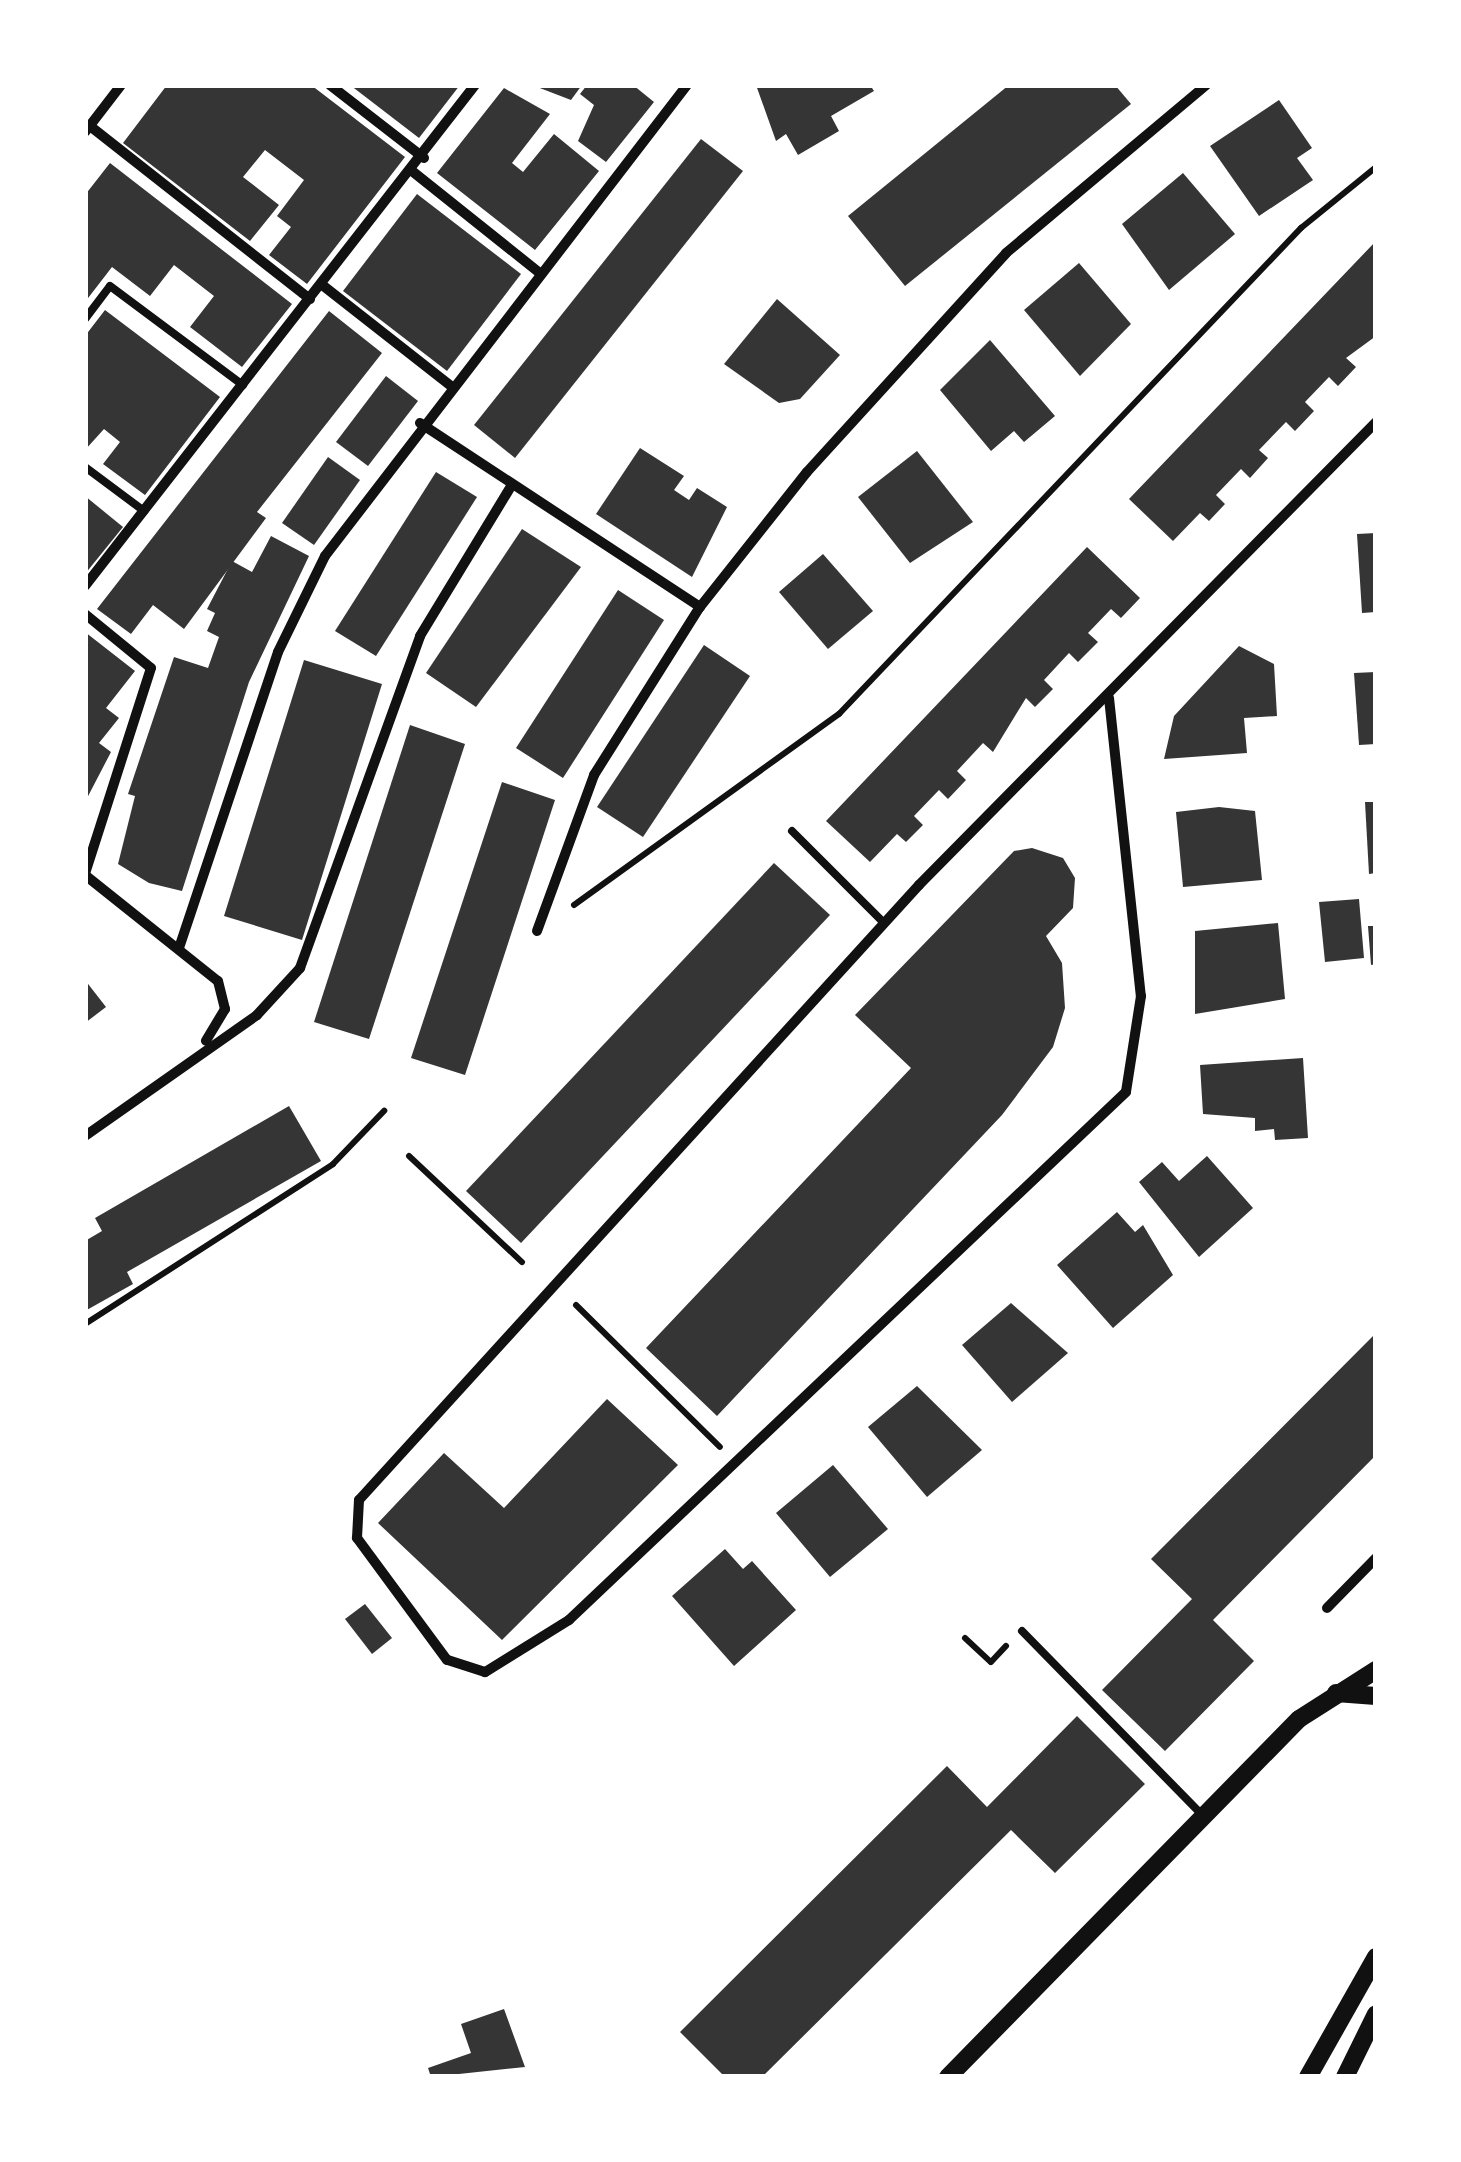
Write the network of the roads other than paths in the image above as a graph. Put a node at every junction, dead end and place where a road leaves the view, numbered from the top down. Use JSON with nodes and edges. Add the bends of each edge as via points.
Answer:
{"nodes":[{"id":1,"x":121,"y":85,"type":"edge"},
{"id":2,"x":330,"y":85,"type":"edge"},
{"id":3,"x":475,"y":85,"type":"edge"},
{"id":4,"x":687,"y":85,"type":"edge"},
{"id":5,"x":1206,"y":85,"type":"edge"},
{"id":6,"x":87,"y":129,"type":"edge"},
{"id":7,"x":424,"y":158,"type":"junction"},
{"id":8,"x":412,"y":171,"type":"junction"},
{"id":9,"x":540,"y":274,"type":"junction"},
{"id":10,"x":321,"y":284,"type":"junction"},
{"id":11,"x":310,"y":299,"type":"junction"},
{"id":12,"x":85,"y":319,"type":"edge"},
{"id":13,"x":243,"y":385,"type":"junction"},
{"id":14,"x":451,"y":386,"type":"junction"},
{"id":15,"x":1376,"y":422,"type":"edge"},
{"id":16,"x":420,"y":423,"type":"junction"},
{"id":17,"x":85,"y":468,"type":"edge"},
{"id":18,"x":510,"y":488,"type":"junction"},
{"id":19,"x":144,"y":511,"type":"junction"},
{"id":20,"x":85,"y":586,"type":"edge"},
{"id":21,"x":700,"y":607,"type":"junction"},
{"id":22,"x":85,"y":614,"type":"edge"},
{"id":23,"x":1109,"y":698,"type":"junction"},
{"id":24,"x":792,"y":831,"type":"dead end"},
{"id":25,"x":85,"y":874,"type":"edge"},
{"id":26,"x":884,"y":923,"type":"junction"},
{"id":27,"x":537,"y":930,"type":"road end"},
{"id":28,"x":179,"y":948,"type":"junction"},
{"id":29,"x":194,"y":1051,"type":"junction"},
{"id":30,"x":85,"y":1136,"type":"edge"},
{"id":31,"x":1376,"y":1558,"type":"edge"},
{"id":32,"x":1327,"y":1608,"type":"dead end"},
{"id":33,"x":1022,"y":1632,"type":"road end"},
{"id":34,"x":1376,"y":1670,"type":"edge"},
{"id":35,"x":1336,"y":1693,"type":"junction"},
{"id":36,"x":1376,"y":1696,"type":"edge"},
{"id":37,"x":1204,"y":1817,"type":"junction"},
{"id":38,"x":1376,"y":1957,"type":"edge"},
{"id":39,"x":1376,"y":2014,"type":"edge"},
{"id":40,"x":948,"y":2077,"type":"edge"},
{"id":41,"x":1308,"y":2077,"type":"edge"},
{"id":42,"x":1346,"y":2077,"type":"edge"}],
"edges":[{"from":1,"to":6,"type":"street"},
{"from":2,"to":7,"type":"street"},
{"from":3,"to":7,"type":"street"},
{"from":4,"to":9,"type":"street"},
{"from":5,"to":21,"type":"street","via":[[1006,252],[806,472]]},
{"from":6,"to":11,"type":"street"},
{"from":7,"to":8,"type":"street"},
{"from":8,"to":9,"type":"street"},
{"from":8,"to":10,"type":"street"},
{"from":9,"to":14,"type":"street"},
{"from":10,"to":11,"type":"street"},
{"from":10,"to":14,"type":"street"},
{"from":11,"to":13,"type":"street"},
{"from":12,"to":13,"type":"lane","via":[[110,286]]},
{"from":13,"to":19,"type":"street"},
{"from":14,"to":16,"type":"street"},
{"from":15,"to":23,"type":"street"},
{"from":16,"to":18,"type":"street"},
{"from":16,"to":28,"type":"street","via":[[325,556],[278,652]]},
{"from":17,"to":19,"type":"lane"},
{"from":18,"to":21,"type":"street"},
{"from":18,"to":29,"type":"street","via":[[402,678],[306,958],[256,1015]]},
{"from":19,"to":20,"type":"street"},
{"from":21,"to":27,"type":"street","via":[[594,775]]},
{"from":22,"to":25,"type":"street","via":[[151,668]]},
{"from":23,"to":26,"type":"street"},
{"from":23,"to":26,"type":"street","via":[[1141,996],[1126,1092],[569,1620],[510,1664],[485,1672],[458,1666],[357,1538],[359,1500]]},
{"from":24,"to":26,"type":"lane"},
{"from":25,"to":28,"type":"street"},
{"from":28,"to":29,"type":"street","via":[[226,1000],[218,1026]]},
{"from":29,"to":30,"type":"street"},
{"from":31,"to":32,"type":"street"},
{"from":33,"to":37,"type":"lane"},
{"from":34,"to":35,"type":"street"},
{"from":35,"to":36,"type":"street"},
{"from":35,"to":37,"type":"street"},
{"from":37,"to":40,"type":"street"},
{"from":38,"to":41,"type":"street"},
{"from":39,"to":42,"type":"street"}]}
